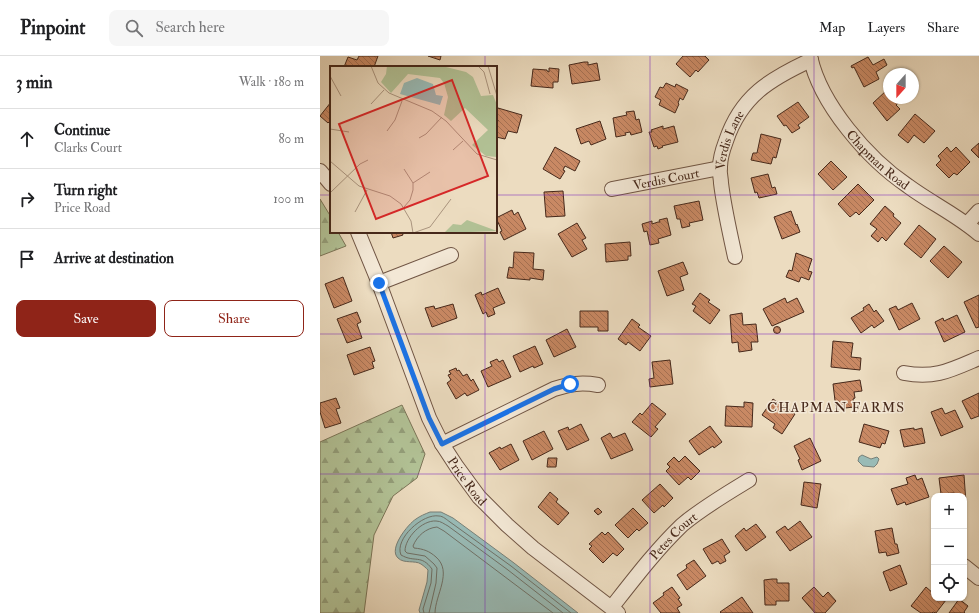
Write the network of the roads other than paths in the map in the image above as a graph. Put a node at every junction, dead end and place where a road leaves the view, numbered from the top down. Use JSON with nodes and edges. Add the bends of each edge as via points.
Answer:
{"nodes":[{"id":1,"x":811,"y":58,"type":"edge"},
{"id":2,"x":720,"y":168,"type":"junction"},
{"id":3,"x":320,"y":170,"type":"edge"},
{"id":4,"x":330,"y":183,"type":"edge"},
{"id":5,"x":612,"y":189,"type":"dead end"},
{"id":6,"x":979,"y":211,"type":"edge"},
{"id":7,"x":967,"y":224,"type":"junction"},
{"id":8,"x":358,"y":233,"type":"edge"},
{"id":9,"x":979,"y":234,"type":"edge"},
{"id":10,"x":451,"y":255,"type":"dead end"},
{"id":11,"x":735,"y":257,"type":"dead end"},
{"id":12,"x":379,"y":283,"type":"junction"},
{"id":13,"x":979,"y":358,"type":"edge"},
{"id":14,"x":904,"y":373,"type":"dead end"},
{"id":15,"x":598,"y":385,"type":"dead end"},
{"id":16,"x":442,"y":444,"type":"junction"},
{"id":17,"x":749,"y":480,"type":"dead end"},
{"id":18,"x":967,"y":568,"type":"edge"},
{"id":19,"x":979,"y":578,"type":"edge"},
{"id":20,"x":615,"y":610,"type":"edge"}],
"edges":[{"from":1,"to":2,"type":"street","name":"Verdis Lane","via":[[766,85],[739,112],[723,151]]},
{"from":1,"to":7,"type":"street","name":"Chapman Road","via":[[821,85],[836,113],[862,147],[908,186]]},
{"from":2,"to":5,"type":"street","name":"Verdis Court"},
{"from":2,"to":11,"type":"street","name":"Verdis Lane","via":[[722,194]]},
{"from":3,"to":4,"type":"street"},
{"from":6,"to":7,"type":"street"},
{"from":7,"to":9,"type":"street","name":"Chapman Road"},
{"from":8,"to":12,"type":"street","name":"Price Road"},
{"from":10,"to":12,"type":"street"},
{"from":12,"to":16,"type":"street","name":"Price Road","via":[[429,418]]},
{"from":13,"to":14,"type":"street","via":[[936,375],[918,376]]},
{"from":15,"to":16,"type":"street","via":[[570,384],[554,389]]},
{"from":16,"to":20,"type":"street","name":"Price Road","via":[[479,497],[507,525]]},
{"from":17,"to":20,"type":"street","name":"Petes Court","via":[[704,508],[684,524],[661,547]]},
{"from":18,"to":19,"type":"street"}]}
